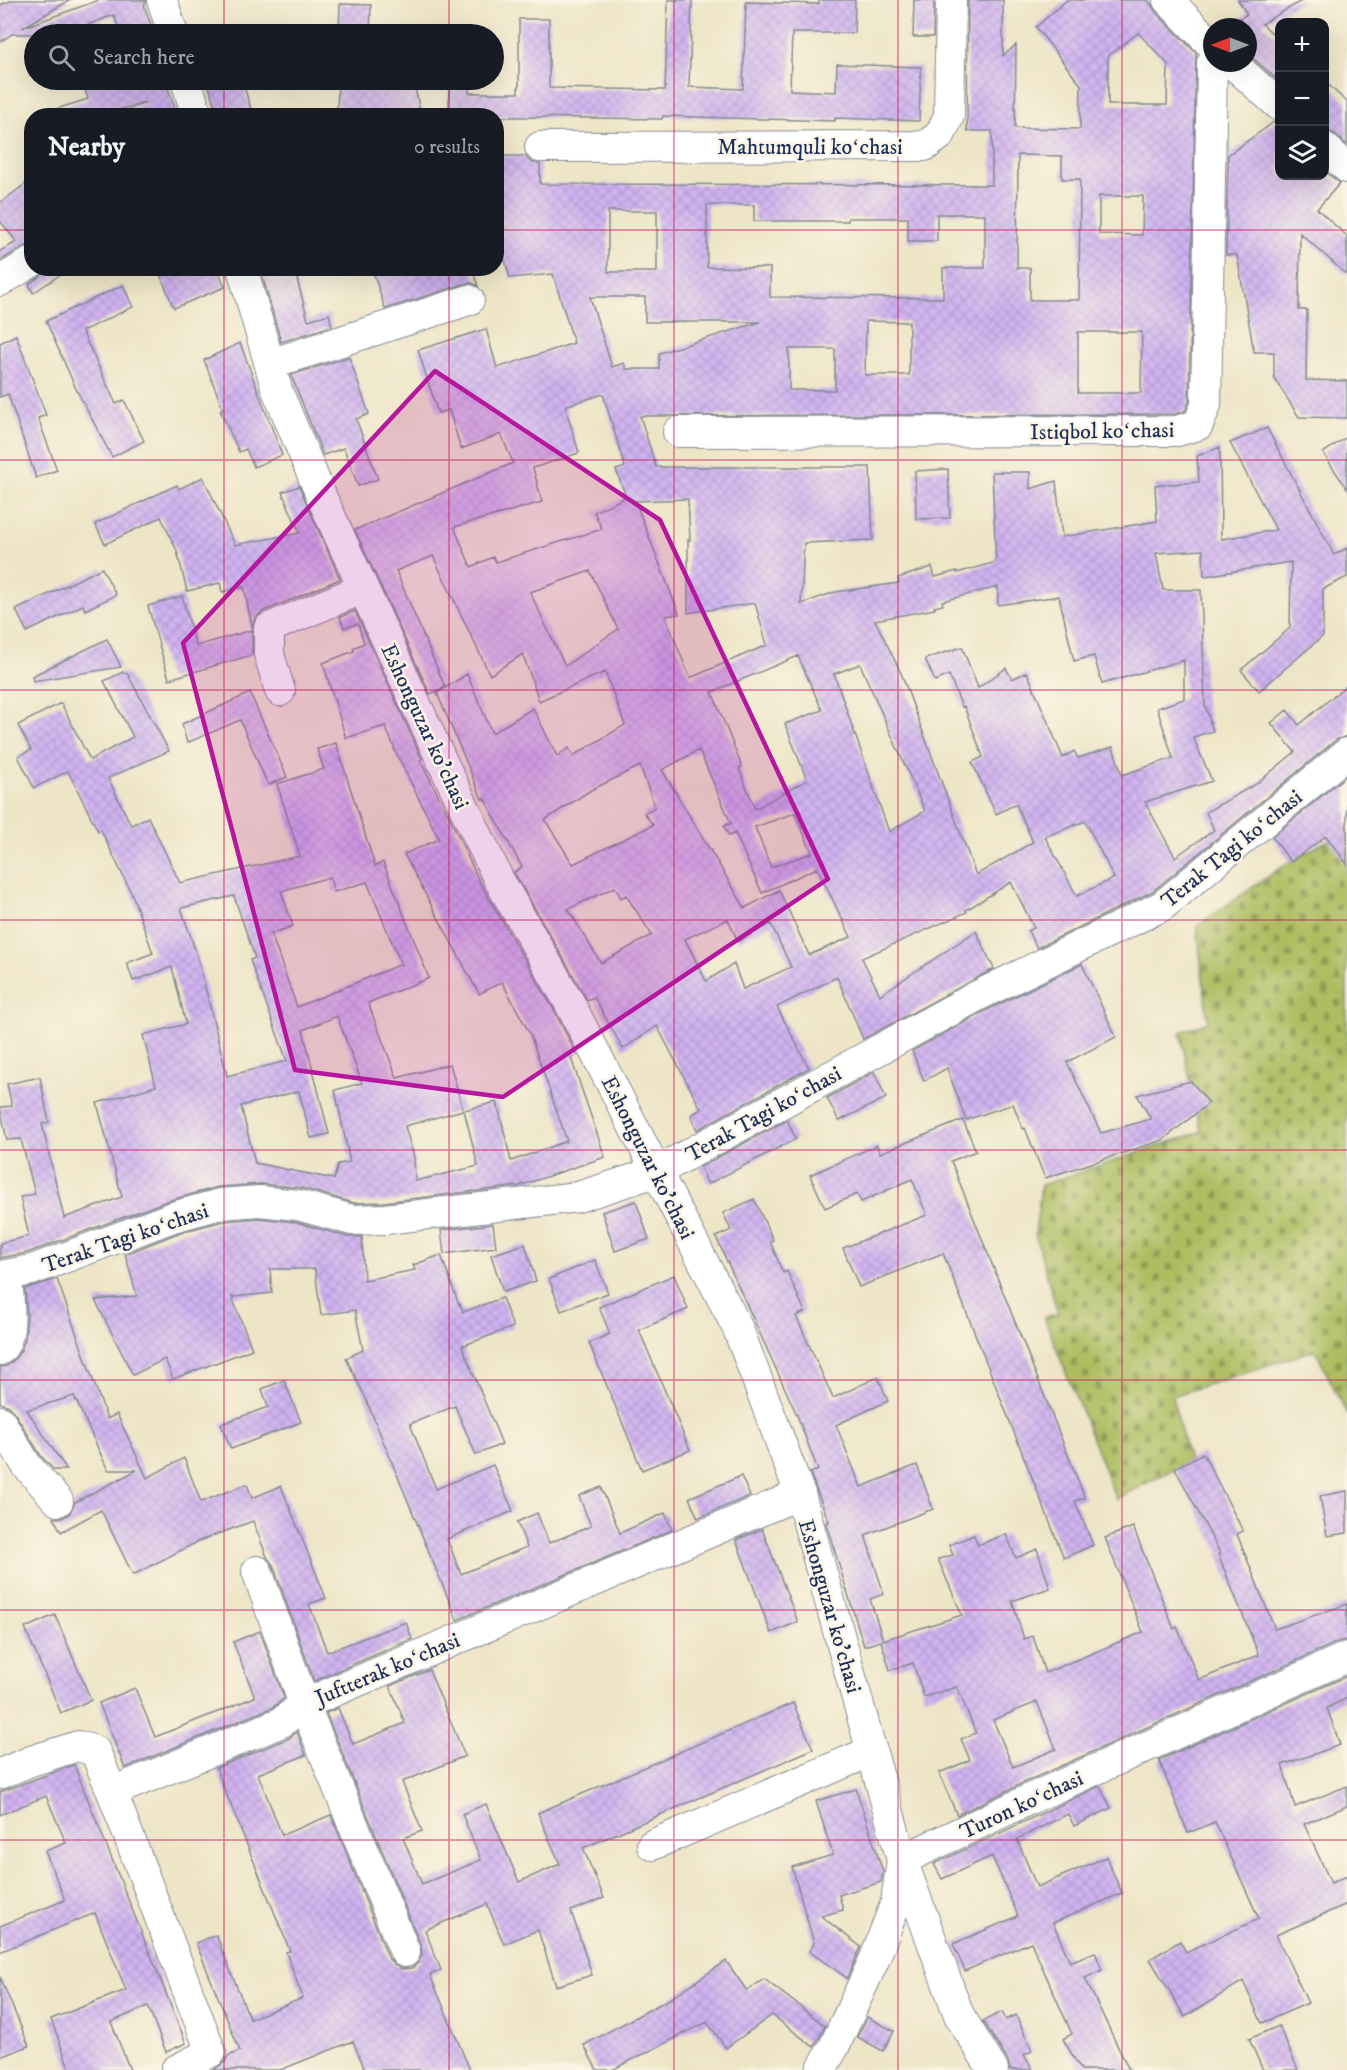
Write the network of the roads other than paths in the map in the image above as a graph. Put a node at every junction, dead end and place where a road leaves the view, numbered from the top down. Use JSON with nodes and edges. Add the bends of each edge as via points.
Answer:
{"nodes":[{"id":1,"x":162,"y":0,"type":"edge"},
{"id":2,"x":951,"y":0,"type":"edge"},
{"id":3,"x":1168,"y":0,"type":"edge"},
{"id":4,"x":170,"y":24,"type":"edge"},
{"id":5,"x":1203,"y":36,"type":"edge"},
{"id":6,"x":1212,"y":72,"type":"edge"},
{"id":7,"x":1242,"y":72,"type":"edge"},
{"id":8,"x":189,"y":90,"type":"edge"},
{"id":9,"x":1275,"y":102,"type":"edge"},
{"id":10,"x":195,"y":108,"type":"edge"},
{"id":11,"x":540,"y":147,"type":"dead end"},
{"id":12,"x":1329,"y":152,"type":"edge"},
{"id":13,"x":1347,"y":168,"type":"edge"},
{"id":14,"x":24,"y":267,"type":"edge"},
{"id":15,"x":244,"y":276,"type":"edge"},
{"id":16,"x":0,"y":281,"type":"edge"},
{"id":17,"x":469,"y":300,"type":"dead end"},
{"id":18,"x":270,"y":364,"type":"junction"},
{"id":19,"x":678,"y":432,"type":"dead end"},
{"id":20,"x":362,"y":589,"type":"junction"},
{"id":21,"x":280,"y":691,"type":"dead end"},
{"id":22,"x":1347,"y":753,"type":"edge"},
{"id":23,"x":656,"y":1172,"type":"junction"},
{"id":24,"x":4,"y":1276,"type":"edge"},
{"id":25,"x":0,"y":1350,"type":"edge"},
{"id":26,"x":0,"y":1421,"type":"edge"},
{"id":27,"x":800,"y":1494,"type":"junction"},
{"id":28,"x":58,"y":1500,"type":"dead end"},
{"id":29,"x":257,"y":1571,"type":"dead end"},
{"id":30,"x":1347,"y":1657,"type":"edge"},
{"id":31,"x":304,"y":1704,"type":"junction"},
{"id":32,"x":872,"y":1751,"type":"junction"},
{"id":33,"x":0,"y":1774,"type":"edge"},
{"id":34,"x":112,"y":1792,"type":"junction"},
{"id":35,"x":652,"y":1845,"type":"dead end"},
{"id":36,"x":902,"y":1860,"type":"junction"},
{"id":37,"x":405,"y":1953,"type":"dead end"},
{"id":38,"x":176,"y":2070,"type":"edge"},
{"id":39,"x":821,"y":2070,"type":"edge"},
{"id":40,"x":993,"y":2070,"type":"edge"}],
"edges":[{"from":1,"to":4,"type":"street"},
{"from":2,"to":11,"type":"street","name":"Mahtumquli koʻchasi","via":[[949,116],[940,135],[924,146]]},
{"from":3,"to":5,"type":"street"},
{"from":6,"to":19,"type":"street","name":"Istiqbol koʻchasi","via":[[1206,405],[1198,425],[1177,431]]},
{"from":7,"to":9,"type":"street"},
{"from":8,"to":10,"type":"street"},
{"from":12,"to":13,"type":"street"},
{"from":14,"to":16,"type":"street"},
{"from":15,"to":18,"type":"street","name":"Eshonguzar ko'chasi"},
{"from":17,"to":18,"type":"street"},
{"from":18,"to":20,"type":"street","name":"Eshonguzar ko'chasi","via":[[281,401]]},
{"from":20,"to":21,"type":"street","via":[[269,628],[269,654]]},
{"from":20,"to":23,"type":"street","name":"Eshonguzar ko'chasi","via":[[499,880],[568,1000]]},
{"from":22,"to":23,"type":"street","name":"Terak Tagi koʻchasi","via":[[1162,906],[977,996]]},
{"from":23,"to":24,"type":"street","name":"Terak Tagi koʻchasi","via":[[578,1197],[385,1219],[352,1220],[298,1205],[259,1201],[220,1204],[173,1217],[32,1270]]},
{"from":23,"to":27,"type":"street","name":"Eshonguzar ko'chasi","via":[[738,1329]]},
{"from":24,"to":25,"type":"street","via":[[9,1332],[6,1345]]},
{"from":26,"to":28,"type":"street","via":[[27,1466]]},
{"from":27,"to":31,"type":"street","name":"Juftterak koʻchasi"},
{"from":27,"to":32,"type":"street","name":"Eshonguzar ko'chasi"},
{"from":29,"to":31,"type":"street"},
{"from":30,"to":36,"type":"street","name":"Turon koʻchasi"},
{"from":31,"to":34,"type":"street","name":"Juftterak koʻchasi","via":[[282,1722]]},
{"from":31,"to":37,"type":"street"},
{"from":32,"to":35,"type":"street"},
{"from":32,"to":36,"type":"street","name":"Eshonguzar ko'chasi"},
{"from":33,"to":34,"type":"street","via":[[78,1746],[95,1751]]},
{"from":34,"to":38,"type":"street","via":[[211,2052]]},
{"from":36,"to":39,"type":"street","via":[[896,1902],[875,1958]]},
{"from":36,"to":40,"type":"street","name":"Eshonguzar ko'chasi","via":[[959,2015]]}]}
